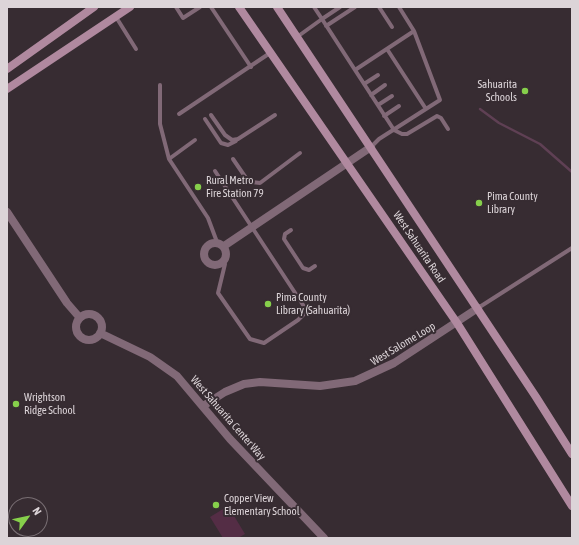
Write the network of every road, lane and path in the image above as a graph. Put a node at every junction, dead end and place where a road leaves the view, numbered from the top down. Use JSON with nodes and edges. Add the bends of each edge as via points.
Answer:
{"nodes":[{"id":1,"x":94,"y":7,"type":"edge"},
{"id":2,"x":130,"y":7,"type":"edge"},
{"id":3,"x":176,"y":7,"type":"edge"},
{"id":4,"x":200,"y":7,"type":"edge"},
{"id":5,"x":211,"y":7,"type":"edge"},
{"id":6,"x":239,"y":7,"type":"edge"},
{"id":7,"x":277,"y":7,"type":"edge"},
{"id":8,"x":314,"y":7,"type":"edge"},
{"id":9,"x":340,"y":7,"type":"edge"},
{"id":10,"x":355,"y":7,"type":"edge"},
{"id":11,"x":378,"y":7,"type":"edge"},
{"id":12,"x":399,"y":7,"type":"edge"},
{"id":13,"x":116,"y":17,"type":"junction"},
{"id":14,"x":322,"y":19,"type":"junction"},
{"id":15,"x":326,"y":26,"type":"junction"},
{"id":16,"x":392,"y":27,"type":"dead end"},
{"id":17,"x":414,"y":31,"type":"junction"},
{"id":18,"x":297,"y":37,"type":"junction"},
{"id":19,"x":136,"y":49,"type":"dead end"},
{"id":20,"x":387,"y":49,"type":"junction"},
{"id":21,"x":270,"y":53,"type":"junction"},
{"id":22,"x":396,"y":63,"type":"junction"},
{"id":23,"x":392,"y":66,"type":"dead end"},
{"id":24,"x":250,"y":67,"type":"junction"},
{"id":25,"x":7,"y":69,"type":"edge"},
{"id":26,"x":355,"y":70,"type":"junction"},
{"id":27,"x":403,"y":74,"type":"junction"},
{"id":28,"x":378,"y":75,"type":"dead end"},
{"id":29,"x":399,"y":77,"type":"dead end"},
{"id":30,"x":364,"y":84,"type":"junction"},
{"id":31,"x":410,"y":84,"type":"junction"},
{"id":32,"x":160,"y":85,"type":"dead end"},
{"id":33,"x":385,"y":86,"type":"dead end"},
{"id":34,"x":406,"y":87,"type":"dead end"},
{"id":35,"x":7,"y":90,"type":"edge"},
{"id":36,"x":371,"y":95,"type":"junction"},
{"id":37,"x":417,"y":95,"type":"junction"},
{"id":38,"x":392,"y":96,"type":"dead end"},
{"id":39,"x":412,"y":98,"type":"dead end"},
{"id":40,"x":378,"y":106,"type":"junction"},
{"id":41,"x":399,"y":106,"type":"dead end"},
{"id":42,"x":426,"y":109,"type":"junction"},
{"id":43,"x":179,"y":114,"type":"dead end"},
{"id":44,"x":211,"y":115,"type":"dead end"},
{"id":45,"x":275,"y":115,"type":"dead end"},
{"id":46,"x":384,"y":116,"type":"junction"},
{"id":47,"x":205,"y":119,"type":"dead end"},
{"id":48,"x":448,"y":129,"type":"dead end"},
{"id":49,"x":394,"y":130,"type":"junction"},
{"id":50,"x":195,"y":140,"type":"dead end"},
{"id":51,"x":238,"y":140,"type":"junction"},
{"id":52,"x":371,"y":147,"type":"junction"},
{"id":53,"x":300,"y":153,"type":"dead end"},
{"id":54,"x":168,"y":159,"type":"junction"},
{"id":55,"x":233,"y":159,"type":"dead end"},
{"id":56,"x":348,"y":162,"type":"junction"},
{"id":57,"x":215,"y":171,"type":"dead end"},
{"id":58,"x":7,"y":212,"type":"edge"},
{"id":59,"x":251,"y":227,"type":"junction"},
{"id":60,"x":291,"y":230,"type":"dead end"},
{"id":61,"x":220,"y":244,"type":"junction"},
{"id":62,"x":572,"y":248,"type":"edge"},
{"id":63,"x":222,"y":262,"type":"junction"},
{"id":64,"x":315,"y":266,"type":"dead end"},
{"id":65,"x":478,"y":308,"type":"junction"},
{"id":66,"x":80,"y":318,"type":"junction"},
{"id":67,"x":457,"y":323,"type":"junction"},
{"id":68,"x":100,"y":333,"type":"junction"},
{"id":69,"x":203,"y":406,"type":"junction"},
{"id":70,"x":572,"y":454,"type":"edge"},
{"id":71,"x":572,"y":506,"type":"edge"},
{"id":72,"x":324,"y":538,"type":"edge"}],
"edges":[{"from":1,"to":25,"type":"main road"},
{"from":2,"to":13,"type":"main road"},
{"from":3,"to":4,"type":"lane","via":[[183,18]]},
{"from":5,"to":24,"type":"lane"},
{"from":6,"to":21,"type":"main road","name":"West Sahuarita Road"},
{"from":7,"to":18,"type":"main road","name":"West Sahuarita Road"},
{"from":8,"to":14,"type":"lane"},
{"from":9,"to":14,"type":"lane"},
{"from":10,"to":15,"type":"lane"},
{"from":11,"to":16,"type":"lane"},
{"from":12,"to":17,"type":"lane"},
{"from":13,"to":19,"type":"lane"},
{"from":13,"to":35,"type":"main road"},
{"from":14,"to":15,"type":"lane"},
{"from":14,"to":18,"type":"lane"},
{"from":15,"to":26,"type":"lane"},
{"from":17,"to":20,"type":"lane"},
{"from":17,"to":42,"type":"lane","via":[[440,100]]},
{"from":18,"to":52,"type":"main road","name":"West Sahuarita Road"},
{"from":20,"to":22,"type":"lane"},
{"from":20,"to":26,"type":"lane"},
{"from":21,"to":24,"type":"lane"},
{"from":21,"to":56,"type":"main road","name":"West Sahuarita Road"},
{"from":22,"to":23,"type":"lane"},
{"from":22,"to":27,"type":"lane"},
{"from":24,"to":43,"type":"lane"},
{"from":26,"to":30,"type":"lane"},
{"from":27,"to":29,"type":"lane"},
{"from":27,"to":31,"type":"lane"},
{"from":28,"to":30,"type":"lane"},
{"from":30,"to":36,"type":"lane"},
{"from":31,"to":34,"type":"lane"},
{"from":31,"to":37,"type":"lane"},
{"from":32,"to":54,"type":"lane","via":[[160,124]]},
{"from":33,"to":36,"type":"lane"},
{"from":36,"to":40,"type":"lane"},
{"from":37,"to":39,"type":"lane"},
{"from":37,"to":42,"type":"lane"},
{"from":38,"to":40,"type":"lane"},
{"from":40,"to":46,"type":"lane"},
{"from":41,"to":46,"type":"lane"},
{"from":42,"to":49,"type":"lane"},
{"from":44,"to":51,"type":"lane","via":[[225,136]]},
{"from":45,"to":51,"type":"lane"},
{"from":46,"to":49,"type":"lane"},
{"from":47,"to":51,"type":"lane","via":[[224,144]]},
{"from":48,"to":49,"type":"lane","via":[[437,116],[407,134]]},
{"from":49,"to":52,"type":"lane"},
{"from":50,"to":54,"type":"lane"},
{"from":52,"to":56,"type":"street"},
{"from":52,"to":65,"type":"main road","name":"West Sahuarita Road"},
{"from":53,"to":55,"type":"lane","via":[[260,183],[246,178]]},
{"from":54,"to":61,"type":"lane","via":[[208,218]]},
{"from":56,"to":59,"type":"street"},
{"from":56,"to":67,"type":"main road","name":"West Sahuarita Road"},
{"from":57,"to":59,"type":"lane"},
{"from":58,"to":66,"type":"street","via":[[67,303]]},
{"from":59,"to":61,"type":"street"},
{"from":59,"to":63,"type":"lane","via":[[307,311],[264,343],[250,339],[218,293],[225,264]]},
{"from":60,"to":64,"type":"lane","via":[[285,234],[284,239],[303,268],[309,270]]},
{"from":61,"to":63,"type":"street","via":[[227,254]]},
{"from":61,"to":63,"type":"street","via":[[207,245],[204,255],[210,264],[218,265]]},
{"from":62,"to":65,"type":"lane","name":"West Salome Loop"},
{"from":65,"to":67,"type":"street","name":"West Salome Loop"},
{"from":65,"to":70,"type":"main road","name":"West Sahuarita Road"},
{"from":66,"to":68,"type":"street","via":[[90,314],[98,318],[102,325]]},
{"from":66,"to":68,"type":"street","via":[[76,326],[81,337],[92,340]]},
{"from":67,"to":69,"type":"street","name":"West Salome Loop","via":[[394,364],[355,381],[320,386],[260,382],[244,384]]},
{"from":67,"to":71,"type":"main road","name":"West Sahuarita Road"},
{"from":68,"to":69,"type":"street","name":"West Sahuarita Center Way","via":[[150,357],[177,376]]},
{"from":69,"to":72,"type":"street","name":"West Sahuarita Center Way","via":[[230,439]]}]}
